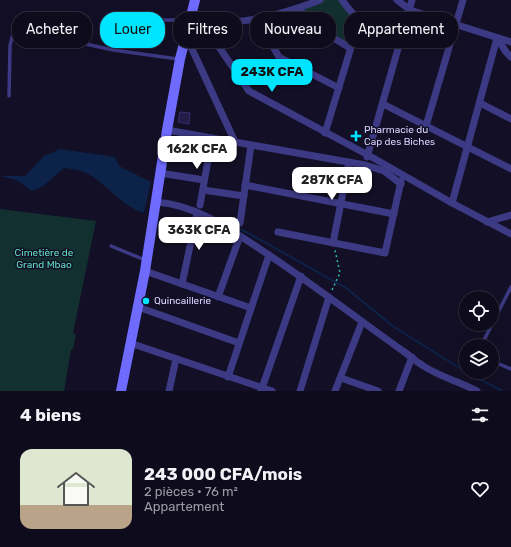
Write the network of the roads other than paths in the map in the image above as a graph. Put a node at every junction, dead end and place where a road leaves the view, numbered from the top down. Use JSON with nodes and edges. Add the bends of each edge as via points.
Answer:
{"nodes":[{"id":1,"x":195,"y":0,"type":"edge"},
{"id":2,"x":320,"y":0,"type":"edge"},
{"id":3,"x":342,"y":0,"type":"edge"},
{"id":4,"x":397,"y":0,"type":"edge"},
{"id":5,"x":412,"y":0,"type":"edge"},
{"id":6,"x":462,"y":0,"type":"edge"},
{"id":7,"x":299,"y":8,"type":"junction"},
{"id":8,"x":410,"y":10,"type":"junction"},
{"id":9,"x":192,"y":12,"type":"edge"},
{"id":10,"x":284,"y":12,"type":"edge"},
{"id":11,"x":352,"y":12,"type":"edge"},
{"id":12,"x":416,"y":12,"type":"edge"},
{"id":13,"x":458,"y":14,"type":"edge"},
{"id":14,"x":458,"y":26,"type":"edge"},
{"id":15,"x":497,"y":38,"type":"junction"},
{"id":16,"x":511,"y":42,"type":"edge"},
{"id":17,"x":344,"y":44,"type":"edge"},
{"id":18,"x":183,"y":48,"type":"edge"},
{"id":19,"x":192,"y":48,"type":"edge"},
{"id":20,"x":219,"y":48,"type":"edge"},
{"id":21,"x":274,"y":48,"type":"edge"},
{"id":22,"x":350,"y":48,"type":"edge"},
{"id":23,"x":399,"y":48,"type":"edge"},
{"id":24,"x":448,"y":48,"type":"edge"},
{"id":25,"x":511,"y":57,"type":"edge"},
{"id":26,"x":180,"y":59,"type":"junction"},
{"id":27,"x":339,"y":88,"type":"junction"},
{"id":28,"x":9,"y":96,"type":"dead end"},
{"id":29,"x":480,"y":103,"type":"junction"},
{"id":30,"x":383,"y":104,"type":"junction"},
{"id":31,"x":511,"y":119,"type":"edge"},
{"id":32,"x":426,"y":126,"type":"junction"},
{"id":33,"x":167,"y":130,"type":"junction"},
{"id":34,"x":326,"y":133,"type":"junction"},
{"id":35,"x":212,"y":138,"type":"junction"},
{"id":36,"x":235,"y":142,"type":"junction"},
{"id":37,"x":251,"y":145,"type":"junction"},
{"id":38,"x":468,"y":147,"type":"junction"},
{"id":39,"x":368,"y":154,"type":"junction"},
{"id":40,"x":349,"y":162,"type":"junction"},
{"id":41,"x":365,"y":165,"type":"junction"},
{"id":42,"x":511,"y":169,"type":"edge"},
{"id":43,"x":160,"y":173,"type":"junction"},
{"id":44,"x":403,"y":174,"type":"junction"},
{"id":45,"x":204,"y":180,"type":"junction"},
{"id":46,"x":401,"y":184,"type":"junction"},
{"id":47,"x":245,"y":185,"type":"junction"},
{"id":48,"x":203,"y":190,"type":"junction"},
{"id":49,"x":244,"y":196,"type":"junction"},
{"id":50,"x":156,"y":202,"type":"junction"},
{"id":51,"x":452,"y":203,"type":"junction"},
{"id":52,"x":341,"y":204,"type":"junction"},
{"id":53,"x":200,"y":205,"type":"dead end"},
{"id":54,"x":197,"y":213,"type":"junction"},
{"id":55,"x":394,"y":214,"type":"junction"},
{"id":56,"x":511,"y":215,"type":"edge"},
{"id":57,"x":487,"y":222,"type":"junction"},
{"id":58,"x":240,"y":223,"type":"dead end"},
{"id":59,"x":278,"y":232,"type":"dead end"},
{"id":60,"x":511,"y":234,"type":"edge"},
{"id":61,"x":240,"y":236,"type":"junction"},
{"id":62,"x":333,"y":243,"type":"junction"},
{"id":63,"x":111,"y":246,"type":"dead end"},
{"id":64,"x":269,"y":255,"type":"junction"},
{"id":65,"x":145,"y":265,"type":"junction"},
{"id":66,"x":301,"y":276,"type":"junction"},
{"id":67,"x":182,"y":284,"type":"junction"},
{"id":68,"x":511,"y":287,"type":"edge"},
{"id":69,"x":218,"y":297,"type":"junction"},
{"id":70,"x":329,"y":297,"type":"junction"},
{"id":71,"x":138,"y":307,"type":"junction"},
{"id":72,"x":251,"y":308,"type":"junction"},
{"id":73,"x":362,"y":322,"type":"junction"},
{"id":74,"x":485,"y":339,"type":"edge"},
{"id":75,"x":130,"y":343,"type":"junction"},
{"id":76,"x":239,"y":343,"type":"junction"},
{"id":77,"x":412,"y":357,"type":"junction"},
{"id":78,"x":176,"y":358,"type":"junction"},
{"id":79,"x":499,"y":364,"type":"edge"},
{"id":80,"x":511,"y":369,"type":"edge"},
{"id":81,"x":228,"y":377,"type":"junction"},
{"id":82,"x":341,"y":378,"type":"junction"},
{"id":83,"x":261,"y":389,"type":"edge"},
{"id":84,"x":121,"y":391,"type":"edge"},
{"id":85,"x":169,"y":391,"type":"edge"},
{"id":86,"x":272,"y":391,"type":"edge"},
{"id":87,"x":300,"y":391,"type":"edge"},
{"id":88,"x":336,"y":391,"type":"edge"},
{"id":89,"x":378,"y":391,"type":"edge"},
{"id":90,"x":399,"y":391,"type":"edge"},
{"id":91,"x":475,"y":391,"type":"edge"}],
"edges":[{"from":1,"to":9,"type":"street"},
{"from":2,"to":7,"type":"street"},
{"from":3,"to":11,"type":"street"},
{"from":4,"to":8,"type":"street"},
{"from":5,"to":8,"type":"street"},
{"from":6,"to":13,"type":"street"},
{"from":7,"to":10,"type":"street"},
{"from":7,"to":17,"type":"street","via":[[308,23]]},
{"from":8,"to":12,"type":"street"},
{"from":14,"to":15,"type":"street"},
{"from":15,"to":16,"type":"street"},
{"from":15,"to":25,"type":"street"},
{"from":15,"to":29,"type":"street"},
{"from":18,"to":26,"type":"street"},
{"from":19,"to":36,"type":"street"},
{"from":20,"to":34,"type":"street","via":[[249,91]]},
{"from":21,"to":27,"type":"street","via":[[279,57]]},
{"from":22,"to":27,"type":"street"},
{"from":23,"to":30,"type":"street"},
{"from":24,"to":32,"type":"street"},
{"from":26,"to":28,"type":"lane","via":[[22,33],[12,37]]},
{"from":26,"to":33,"type":"street"},
{"from":27,"to":34,"type":"street"},
{"from":29,"to":31,"type":"street"},
{"from":29,"to":38,"type":"street"},
{"from":30,"to":32,"type":"street"},
{"from":30,"to":39,"type":"street"},
{"from":32,"to":38,"type":"street"},
{"from":33,"to":35,"type":"street"},
{"from":33,"to":43,"type":"street"},
{"from":34,"to":39,"type":"street"},
{"from":35,"to":36,"type":"street"},
{"from":35,"to":45,"type":"street"},
{"from":36,"to":37,"type":"street"},
{"from":37,"to":40,"type":"street"},
{"from":37,"to":47,"type":"street"},
{"from":38,"to":42,"type":"street"},
{"from":38,"to":51,"type":"street"},
{"from":39,"to":41,"type":"street"},
{"from":39,"to":44,"type":"street"},
{"from":40,"to":41,"type":"street"},
{"from":40,"to":52,"type":"street"},
{"from":41,"to":46,"type":"street","via":[[384,171]]},
{"from":43,"to":45,"type":"street"},
{"from":43,"to":50,"type":"street"},
{"from":44,"to":46,"type":"street"},
{"from":44,"to":51,"type":"street"},
{"from":45,"to":48,"type":"street"},
{"from":46,"to":55,"type":"street"},
{"from":47,"to":49,"type":"street"},
{"from":47,"to":52,"type":"street"},
{"from":48,"to":49,"type":"street"},
{"from":48,"to":53,"type":"street"},
{"from":49,"to":58,"type":"street"},
{"from":50,"to":54,"type":"street","via":[[184,207]]},
{"from":50,"to":65,"type":"street"},
{"from":51,"to":57,"type":"street"},
{"from":52,"to":55,"type":"street"},
{"from":52,"to":62,"type":"street"},
{"from":54,"to":61,"type":"street","via":[[219,222]]},
{"from":54,"to":67,"type":"street"},
{"from":55,"to":62,"type":"street","via":[[386,253]]},
{"from":56,"to":57,"type":"street"},
{"from":57,"to":60,"type":"street"},
{"from":59,"to":62,"type":"street"},
{"from":61,"to":64,"type":"street"},
{"from":61,"to":69,"type":"street"},
{"from":63,"to":65,"type":"lane"},
{"from":64,"to":66,"type":"street"},
{"from":64,"to":72,"type":"street"},
{"from":65,"to":67,"type":"street"},
{"from":65,"to":71,"type":"street"},
{"from":66,"to":70,"type":"street"},
{"from":66,"to":83,"type":"street"},
{"from":67,"to":69,"type":"street"},
{"from":68,"to":74,"type":"lane"},
{"from":69,"to":72,"type":"street"},
{"from":70,"to":73,"type":"street"},
{"from":70,"to":87,"type":"street"},
{"from":71,"to":75,"type":"street"},
{"from":71,"to":76,"type":"street"},
{"from":72,"to":76,"type":"street"},
{"from":73,"to":77,"type":"street"},
{"from":73,"to":82,"type":"street"},
{"from":75,"to":78,"type":"street"},
{"from":75,"to":84,"type":"street"},
{"from":76,"to":81,"type":"street"},
{"from":77,"to":90,"type":"street"},
{"from":77,"to":91,"type":"street","via":[[439,375],[456,380]]},
{"from":78,"to":81,"type":"street"},
{"from":78,"to":85,"type":"street"},
{"from":79,"to":80,"type":"lane"},
{"from":81,"to":83,"type":"street"},
{"from":82,"to":88,"type":"street"},
{"from":82,"to":89,"type":"street"},
{"from":83,"to":86,"type":"street"}]}
